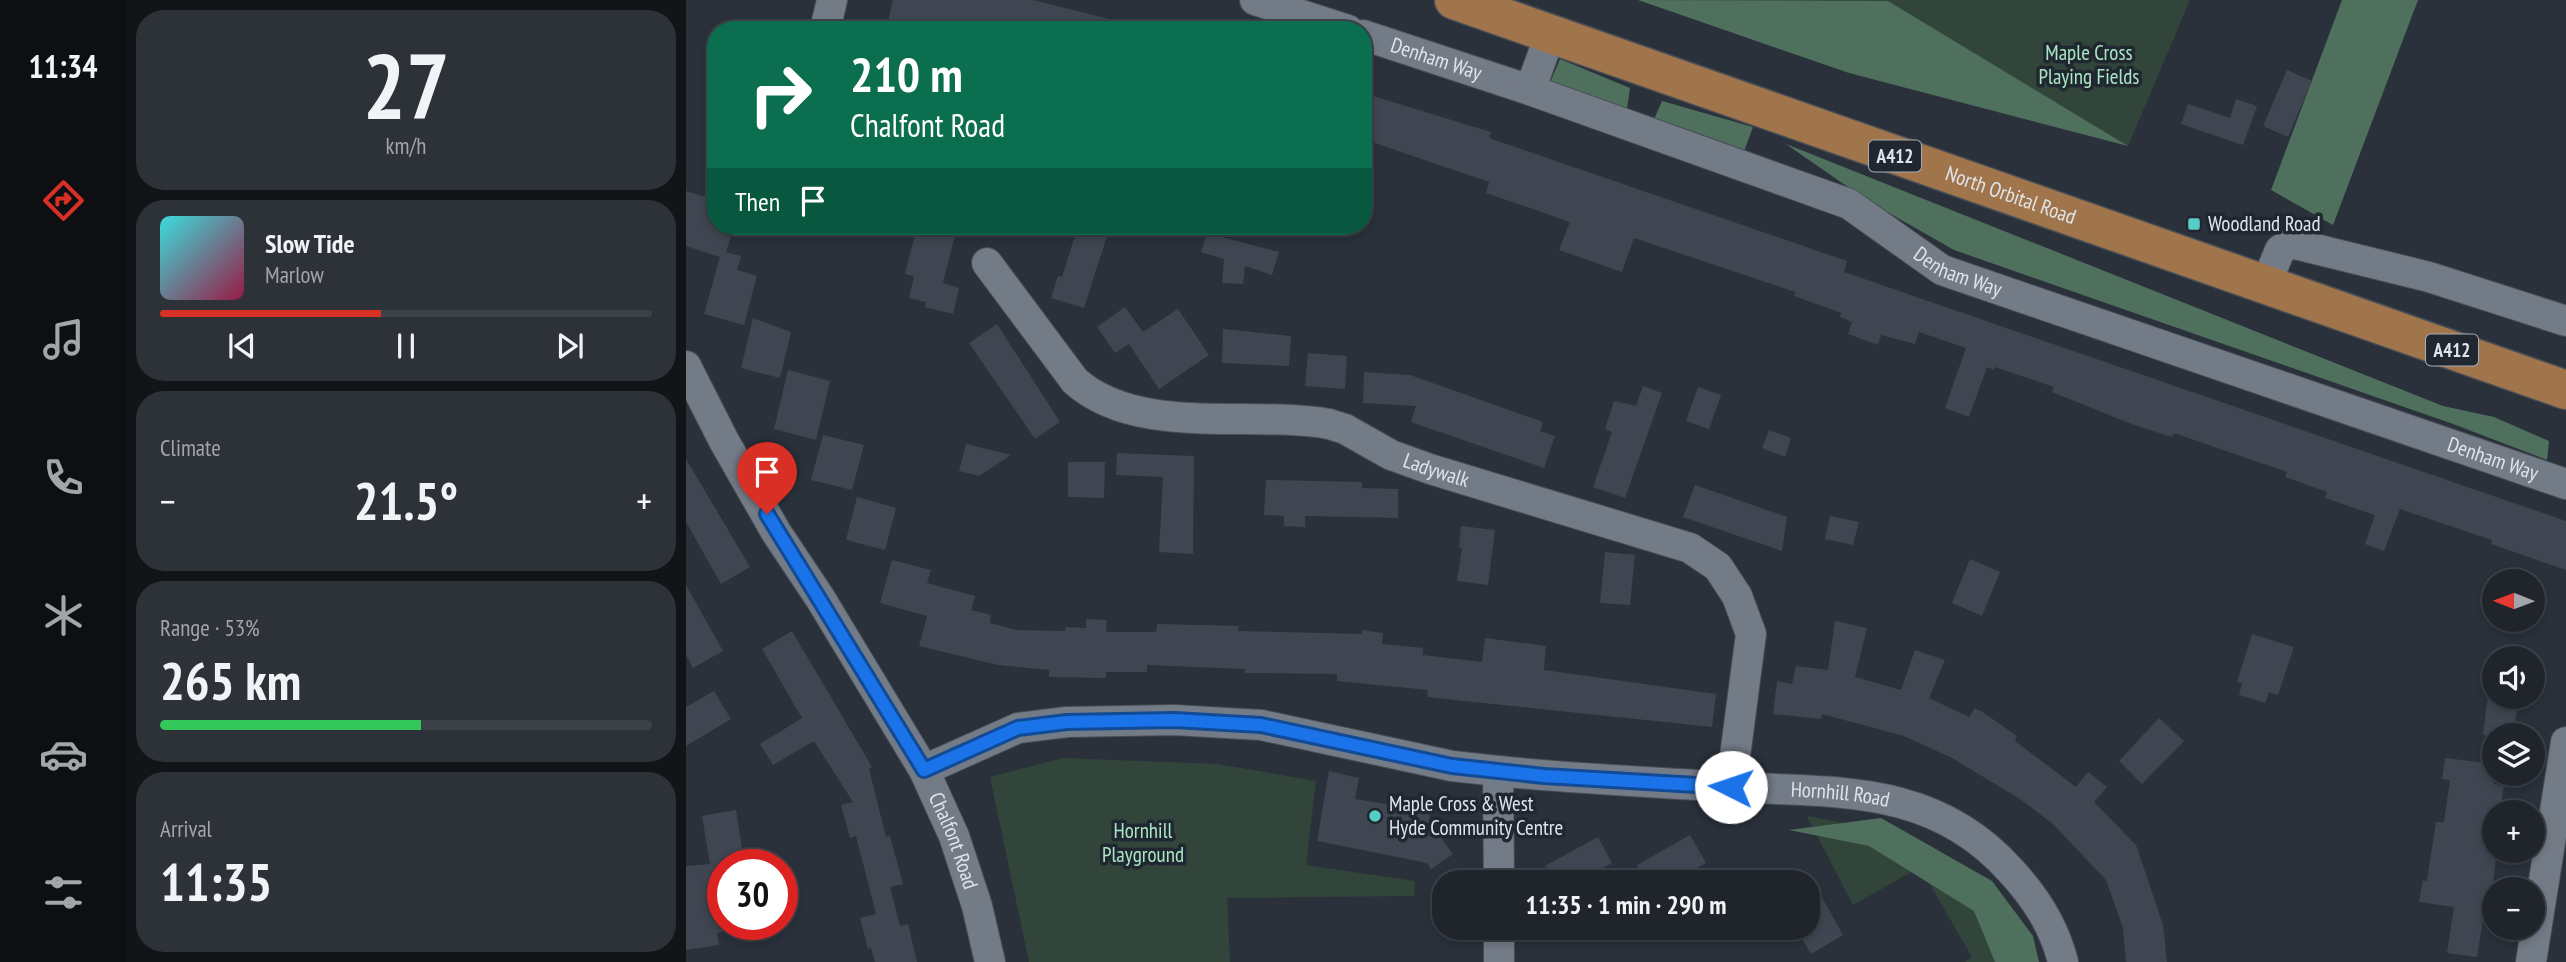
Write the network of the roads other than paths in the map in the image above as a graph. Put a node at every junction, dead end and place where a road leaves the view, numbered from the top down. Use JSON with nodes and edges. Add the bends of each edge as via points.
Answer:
{"nodes":[{"id":1,"x":832,"y":0,"type":"edge"},
{"id":2,"x":1255,"y":0,"type":"edge"},
{"id":3,"x":1478,"y":4,"type":"edge"},
{"id":4,"x":827,"y":21,"type":"edge"},
{"id":5,"x":1320,"y":21,"type":"edge"},
{"id":6,"x":1550,"y":35,"type":"junction"},
{"id":7,"x":1372,"y":38,"type":"edge"},
{"id":8,"x":1530,"y":90,"type":"junction"},
{"id":9,"x":987,"y":263,"type":"dead end"},
{"id":10,"x":2266,"y":284,"type":"junction"},
{"id":11,"x":2566,"y":321,"type":"edge"},
{"id":12,"x":686,"y":366,"type":"edge"},
{"id":13,"x":2566,"y":390,"type":"edge"},
{"id":14,"x":2566,"y":484,"type":"edge"},
{"id":15,"x":2566,"y":742,"type":"edge"},
{"id":16,"x":924,"y":770,"type":"junction"},
{"id":17,"x":1498,"y":771,"type":"junction"},
{"id":18,"x":1731,"y":787,"type":"junction"},
{"id":19,"x":1499,"y":870,"type":"edge"},
{"id":20,"x":1499,"y":940,"type":"edge"},
{"id":21,"x":990,"y":962,"type":"edge"},
{"id":22,"x":1499,"y":962,"type":"edge"},
{"id":23,"x":2063,"y":962,"type":"edge"},
{"id":24,"x":2531,"y":962,"type":"edge"}],
"edges":[{"from":1,"to":4,"type":"street"},
{"from":2,"to":5,"type":"street"},
{"from":3,"to":6,"type":"main road","name":"North Orbital Road","number":"A412"},
{"from":6,"to":8,"type":"street"},
{"from":6,"to":10,"type":"main road","name":"North Orbital Road","number":"A412"},
{"from":7,"to":8,"type":"street","name":"Denham Way"},
{"from":8,"to":14,"type":"street","name":"Denham Way","via":[[1849,204],[1942,271]]},
{"from":9,"to":18,"type":"street","name":"Ladywalk","via":[[1075,381],[1111,403],[1148,414],[1329,424],[1430,470],[1705,556],[1737,596],[1751,634]]},
{"from":10,"to":11,"type":"street","via":[[2280,250],[2291,243],[2429,277]]},
{"from":10,"to":13,"type":"main road","name":"North Orbital Road","number":"A412"},
{"from":12,"to":16,"type":"street","name":"Chalfont Road","via":[[776,531]]},
{"from":15,"to":24,"type":"street"},
{"from":16,"to":17,"type":"street","name":"Hornhill Road","via":[[1018,728],[1174,720],[1261,725],[1452,766]]},
{"from":16,"to":21,"type":"street","name":"Chalfont Road","via":[[954,836]]},
{"from":17,"to":18,"type":"street","name":"Hornhill Road"},
{"from":17,"to":19,"type":"street"},
{"from":18,"to":23,"type":"street","name":"Hornhill Road","via":[[1861,793],[1920,807],[1944,818],[1993,849],[2030,891],[2052,929]]},
{"from":20,"to":22,"type":"street"}]}
